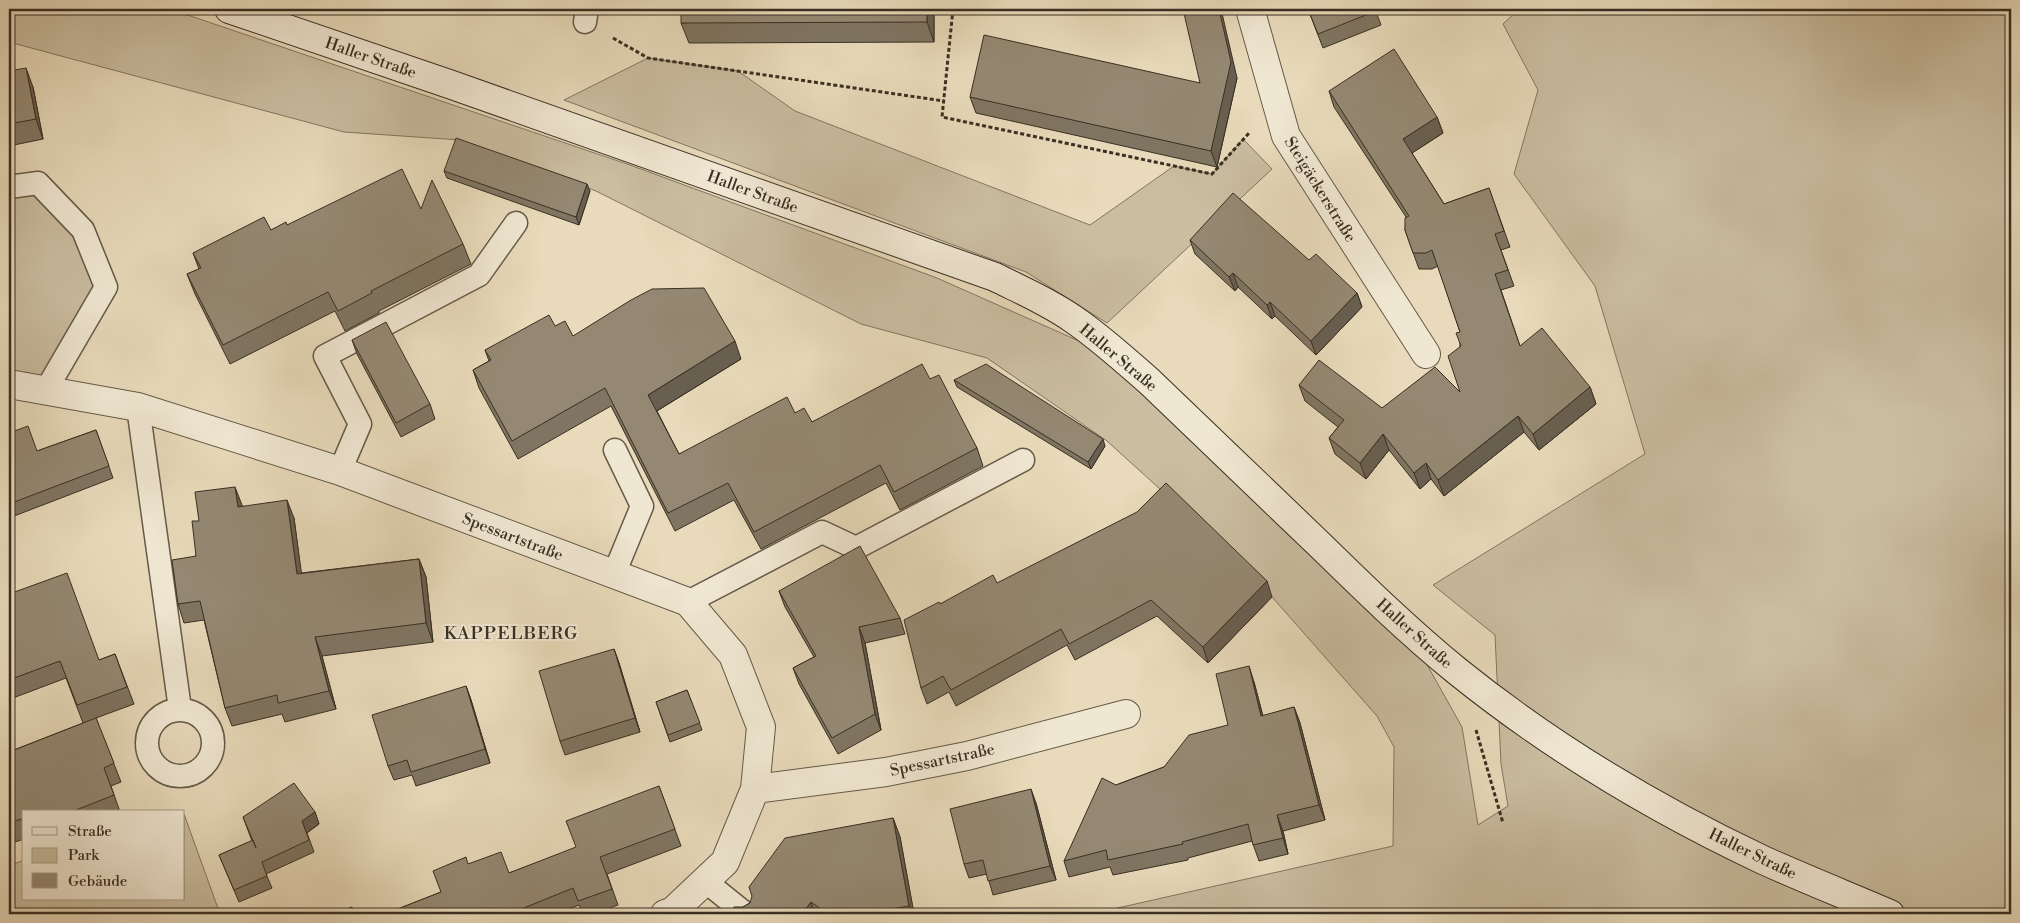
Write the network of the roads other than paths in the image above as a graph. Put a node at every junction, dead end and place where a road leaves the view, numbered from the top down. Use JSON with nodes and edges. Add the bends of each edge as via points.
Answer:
{"nodes":[{"id":1,"x":229,"y":9,"type":"edge"},
{"id":2,"x":1250,"y":9,"type":"edge"},
{"id":3,"x":9,"y":187,"type":"edge"},
{"id":4,"x":516,"y":223,"type":"dead end"},
{"id":5,"x":1426,"y":354,"type":"dead end"},
{"id":6,"x":9,"y":384,"type":"edge"},
{"id":7,"x":46,"y":390,"type":"junction"},
{"id":8,"x":138,"y":407,"type":"junction"},
{"id":9,"x":615,"y":450,"type":"dead end"},
{"id":10,"x":1023,"y":460,"type":"dead end"},
{"id":11,"x":340,"y":471,"type":"junction"},
{"id":12,"x":614,"y":574,"type":"junction"},
{"id":13,"x":688,"y":602,"type":"junction"},
{"id":14,"x":180,"y":709,"type":"dead end"},
{"id":15,"x":1126,"y":714,"type":"dead end"},
{"id":16,"x":755,"y":790,"type":"junction"},
{"id":17,"x":705,"y":881,"type":"junction"},
{"id":18,"x":665,"y":914,"type":"edge"},
{"id":19,"x":746,"y":914,"type":"edge"},
{"id":20,"x":1890,"y":914,"type":"edge"}],
"edges":[{"from":1,"to":20,"type":"main road","name":"Haller Straße","via":[[452,84],[994,277],[1039,298],[1112,348],[1403,624],[1502,704],[1613,779],[1690,822],[1763,860]]},
{"from":2,"to":5,"type":"main road","name":"Steigäckerstraße","via":[[1286,136]]},
{"from":3,"to":7,"type":"lane","via":[[38,183],[83,230],[106,287]]},
{"from":4,"to":11,"type":"lane","via":[[479,275],[325,356],[360,424]]},
{"from":6,"to":7,"type":"main road","name":"Spessartstraße"},
{"from":7,"to":8,"type":"main road","name":"Spessartstraße"},
{"from":8,"to":11,"type":"main road","name":"Spessartstraße"},
{"from":8,"to":14,"type":"lane"},
{"from":9,"to":12,"type":"lane","via":[[642,506]]},
{"from":10,"to":13,"type":"lane","via":[[856,548],[822,532]]},
{"from":11,"to":12,"type":"main road","name":"Spessartstraße"},
{"from":12,"to":13,"type":"main road","name":"Spessartstraße"},
{"from":13,"to":16,"type":"main road","name":"Spessartstraße","via":[[732,655],[761,727]]},
{"from":15,"to":16,"type":"main road","name":"Spessartstraße","via":[[958,758],[886,772]]},
{"from":16,"to":17,"type":"main road","name":"Spessartstraße","via":[[725,862]]},
{"from":17,"to":18,"type":"main road","name":"Spessartstraße","via":[[673,911]]},
{"from":17,"to":19,"type":"lane"}]}
